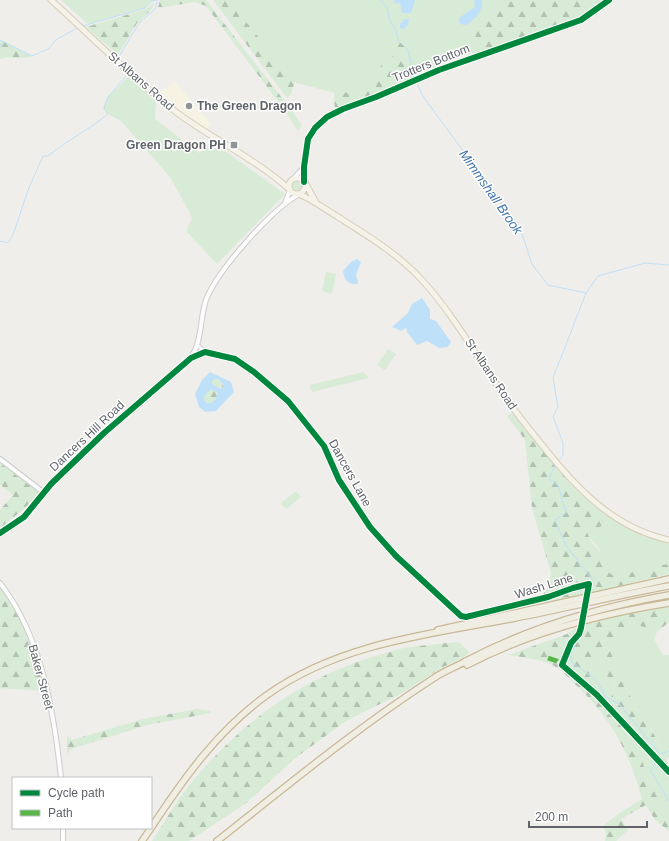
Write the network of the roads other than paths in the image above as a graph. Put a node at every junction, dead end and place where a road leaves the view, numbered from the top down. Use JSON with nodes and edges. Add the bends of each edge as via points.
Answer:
{"nodes":[{"id":1,"x":51,"y":0,"type":"edge"},
{"id":2,"x":609,"y":0,"type":"edge"},
{"id":3,"x":304,"y":167,"type":"junction"},
{"id":4,"x":278,"y":178,"type":"junction"},
{"id":5,"x":294,"y":178,"type":"junction"},
{"id":6,"x":305,"y":182,"type":"junction"},
{"id":7,"x":289,"y":190,"type":"junction"},
{"id":8,"x":299,"y":194,"type":"junction"},
{"id":9,"x":315,"y":201,"type":"junction"},
{"id":10,"x":285,"y":203,"type":"junction"},
{"id":11,"x":196,"y":346,"type":"junction"},
{"id":12,"x":205,"y":352,"type":"junction"},
{"id":13,"x":191,"y":358,"type":"junction"},
{"id":14,"x":0,"y":459,"type":"edge"},
{"id":15,"x":43,"y":492,"type":"junction"},
{"id":16,"x":0,"y":533,"type":"edge"},
{"id":17,"x":669,"y":540,"type":"edge"},
{"id":18,"x":669,"y":579,"type":"edge"},
{"id":19,"x":0,"y":583,"type":"edge"},
{"id":20,"x":669,"y":586,"type":"edge"},
{"id":21,"x":669,"y":595,"type":"edge"},
{"id":22,"x":442,"y":599,"type":"dead end"},
{"id":23,"x":669,"y":603,"type":"edge"},
{"id":24,"x":424,"y":634,"type":"junction"},
{"id":25,"x":428,"y":683,"type":"junction"},
{"id":26,"x":60,"y":777,"type":"edge"},
{"id":27,"x":152,"y":826,"type":"edge"},
{"id":28,"x":63,"y":829,"type":"edge"},
{"id":29,"x":150,"y":829,"type":"edge"},
{"id":30,"x":63,"y":841,"type":"edge"},
{"id":31,"x":142,"y":841,"type":"edge"},
{"id":32,"x":217,"y":841,"type":"edge"}],
"edges":[{"from":1,"to":4,"type":"main road","name":"St Albans Road","via":[[176,112]]},
{"from":2,"to":3,"type":"street","name":"Trotters Bottom","via":[[581,20],[459,62],[343,109],[320,122],[308,138]]},
{"from":3,"to":5,"type":"street"},
{"from":3,"to":6,"type":"street","name":"Trotters Bottom"},
{"from":4,"to":5,"type":"main road"},
{"from":4,"to":7,"type":"main road","name":"St Albans Road"},
{"from":5,"to":6,"type":"main road"},
{"from":5,"to":7,"type":"main road","via":[[290,182]]},
{"from":6,"to":8,"type":"main road","via":[[305,190]]},
{"from":6,"to":9,"type":"main road","name":"St Albans Road"},
{"from":7,"to":8,"type":"main road","via":[[293,194]]},
{"from":7,"to":10,"type":"street","name":"Dancers Hill Road"},
{"from":8,"to":9,"type":"main road","name":"St Albans Road"},
{"from":8,"to":10,"type":"street","name":"Dancers Hill Road"},
{"from":9,"to":17,"type":"main road","name":"St Albans Road","via":[[391,252],[422,280],[456,322],[501,391],[559,467],[586,496],[607,512],[640,531]]},
{"from":10,"to":11,"type":"street","name":"Dancers Hill Road","via":[[238,252],[211,290],[204,307]]},
{"from":11,"to":12,"type":"street","name":"Dancers Lane"},
{"from":11,"to":13,"type":"street","name":"Dancers Hill Road"},
{"from":12,"to":13,"type":"street"},
{"from":12,"to":22,"type":"street","name":"Dancers Lane","via":[[235,359],[288,401],[324,446],[339,480],[370,527],[396,556]]},
{"from":13,"to":15,"type":"street","name":"Dancers Hill Road","via":[[104,433]]},
{"from":14,"to":15,"type":"street"},
{"from":15,"to":16,"type":"street","name":"Dancers Hill Road","via":[[24,517]]},
{"from":18,"to":24,"type":"highway","via":[[446,627]]},
{"from":19,"to":26,"type":"street","name":"Baker Street","via":[[24,624],[39,662],[53,727]]},
{"from":20,"to":24,"type":"highway","via":[[547,612]]},
{"from":21,"to":25,"type":"highway","via":[[569,619],[484,652]]},
{"from":23,"to":25,"type":"highway","via":[[589,619],[550,631]]},
{"from":24,"to":27,"type":"highway","via":[[341,656],[308,670],[267,694],[225,731],[206,752]]},
{"from":25,"to":32,"type":"highway","via":[[365,726]]},
{"from":28,"to":30,"type":"street"},
{"from":29,"to":31,"type":"highway"}]}
